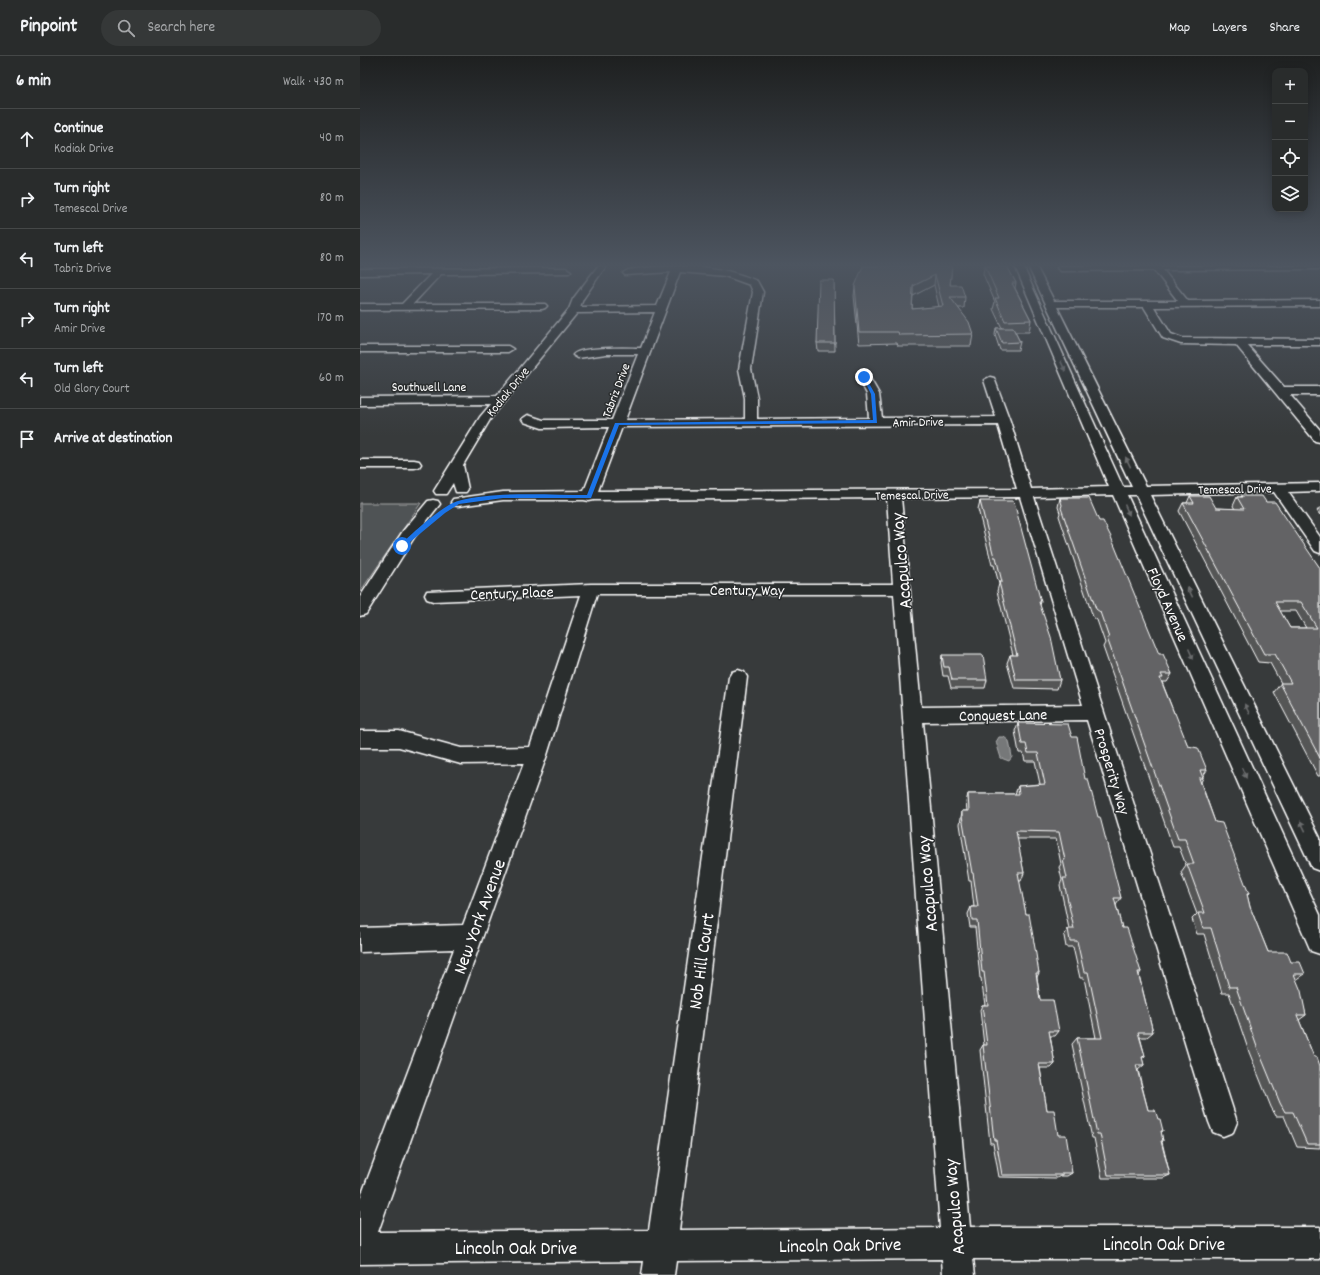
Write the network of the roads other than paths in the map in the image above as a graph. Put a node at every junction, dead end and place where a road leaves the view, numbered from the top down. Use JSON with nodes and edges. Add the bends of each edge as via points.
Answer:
{"nodes":[{"id":1,"x":563,"y":323,"type":"edge"},
{"id":2,"x":656,"y":323,"type":"edge"},
{"id":3,"x":753,"y":323,"type":"edge"},
{"id":4,"x":1043,"y":323,"type":"edge"},
{"id":5,"x":1060,"y":323,"type":"edge"},
{"id":6,"x":1159,"y":323,"type":"edge"},
{"id":7,"x":1238,"y":342,"type":"junction"},
{"id":8,"x":1320,"y":342,"type":"edge"},
{"id":9,"x":360,"y":349,"type":"edge"},
{"id":10,"x":508,"y":349,"type":"dead end"},
{"id":11,"x":645,"y":352,"type":"junction"},
{"id":12,"x":578,"y":355,"type":"dead end"},
{"id":13,"x":864,"y":377,"type":"dead end"},
{"id":14,"x":990,"y":380,"type":"dead end"},
{"id":15,"x":1281,"y":391,"type":"junction"},
{"id":16,"x":1320,"y":391,"type":"edge"},
{"id":17,"x":499,"y":400,"type":"junction"},
{"id":18,"x":360,"y":401,"type":"edge"},
{"id":19,"x":528,"y":419,"type":"dead end"},
{"id":20,"x":1004,"y":420,"type":"junction"},
{"id":21,"x":876,"y":422,"type":"junction"},
{"id":22,"x":751,"y":423,"type":"junction"},
{"id":23,"x":617,"y":424,"type":"junction"},
{"id":24,"x":1320,"y":438,"type":"edge"},
{"id":25,"x":360,"y":464,"type":"edge"},
{"id":26,"x":414,"y":464,"type":"dead end"},
{"id":27,"x":457,"y":466,"type":"junction"},
{"id":28,"x":1278,"y":487,"type":"junction"},
{"id":29,"x":1320,"y":487,"type":"edge"},
{"id":30,"x":441,"y":491,"type":"junction"},
{"id":31,"x":1119,"y":491,"type":"junction"},
{"id":32,"x":1142,"y":491,"type":"junction"},
{"id":33,"x":1026,"y":492,"type":"junction"},
{"id":34,"x":894,"y":494,"type":"junction"},
{"id":35,"x":459,"y":497,"type":"junction"},
{"id":36,"x":589,"y":497,"type":"junction"},
{"id":37,"x":433,"y":504,"type":"junction"},
{"id":38,"x":402,"y":546,"type":"junction"},
{"id":39,"x":1320,"y":548,"type":"edge"},
{"id":40,"x":591,"y":589,"type":"junction"},
{"id":41,"x":902,"y":589,"type":"junction"},
{"id":42,"x":433,"y":595,"type":"dead end"},
{"id":43,"x":360,"y":610,"type":"edge"},
{"id":44,"x":738,"y":677,"type":"dead end"},
{"id":45,"x":1095,"y":712,"type":"junction"},
{"id":46,"x":912,"y":716,"type":"junction"},
{"id":47,"x":360,"y":739,"type":"edge"},
{"id":48,"x":537,"y":754,"type":"junction"},
{"id":49,"x":1320,"y":861,"type":"edge"},
{"id":50,"x":470,"y":937,"type":"junction"},
{"id":51,"x":360,"y":940,"type":"edge"},
{"id":52,"x":1320,"y":942,"type":"edge"},
{"id":53,"x":1223,"y":1122,"type":"dead end"},
{"id":54,"x":360,"y":1240,"type":"edge"},
{"id":55,"x":956,"y":1243,"type":"junction"},
{"id":56,"x":1320,"y":1243,"type":"edge"},
{"id":57,"x":360,"y":1248,"type":"edge"},
{"id":58,"x":660,"y":1260,"type":"edge"},
{"id":59,"x":959,"y":1275,"type":"edge"}],
"edges":[{"from":1,"to":17,"type":"street","name":"Kodiak Drive"},
{"from":2,"to":11,"type":"street","name":"Tabriz Drive"},
{"from":3,"to":22,"type":"street","via":[[745,369],[752,398]]},
{"from":4,"to":31,"type":"street","name":"Floyd Avenue","one_way":true},
{"from":32,"to":5,"type":"street","name":"Floyd Avenue","one_way":true},
{"from":6,"to":7,"type":"street","via":[[1167,336],[1174,340]]},
{"from":7,"to":8,"type":"street"},
{"from":7,"to":15,"type":"street"},
{"from":9,"to":10,"type":"street"},
{"from":11,"to":12,"type":"street","via":[[606,351]]},
{"from":11,"to":23,"type":"street","name":"Tabriz Drive"},
{"from":13,"to":21,"type":"street","via":[[873,394]]},
{"from":14,"to":20,"type":"street","name":"Prosperity Way"},
{"from":15,"to":16,"type":"street"},
{"from":15,"to":24,"type":"street"},
{"from":17,"to":18,"type":"street","name":"Southwell Lane"},
{"from":17,"to":27,"type":"street","name":"Kodiak Drive"},
{"from":19,"to":23,"type":"street","name":"Amir Drive","via":[[542,424]]},
{"from":20,"to":21,"type":"street","name":"Amir Drive"},
{"from":20,"to":33,"type":"street","name":"Prosperity Way"},
{"from":21,"to":22,"type":"street","name":"Amir Drive"},
{"from":22,"to":23,"type":"street","name":"Amir Drive"},
{"from":23,"to":36,"type":"street","name":"Tabriz Drive"},
{"from":25,"to":26,"type":"street"},
{"from":27,"to":30,"type":"street","name":"Kodiak Drive"},
{"from":27,"to":35,"type":"street"},
{"from":28,"to":29,"type":"street","name":"Temescal Drive"},
{"from":28,"to":32,"type":"street","name":"Temescal Drive"},
{"from":28,"to":39,"type":"street"},
{"from":30,"to":35,"type":"street","via":[[451,488]]},
{"from":30,"to":37,"type":"street","name":"Kodiak Drive","via":[[433,496]]},
{"from":31,"to":32,"type":"street","name":"Temescal Drive"},
{"from":31,"to":33,"type":"street","name":"Temescal Drive"},
{"from":31,"to":52,"type":"street","name":"Floyd Avenue","one_way":true},
{"from":49,"to":32,"type":"street","name":"Floyd Avenue","one_way":true},
{"from":33,"to":34,"type":"street","name":"Temescal Drive"},
{"from":33,"to":45,"type":"street","name":"Prosperity Way"},
{"from":34,"to":36,"type":"street","name":"Temescal Drive"},
{"from":34,"to":41,"type":"street","name":"Acapulco Way"},
{"from":35,"to":36,"type":"street","name":"Temescal Drive"},
{"from":35,"to":37,"type":"street","via":[[442,506]]},
{"from":35,"to":38,"type":"street"},
{"from":37,"to":38,"type":"street","via":[[408,534]]},
{"from":38,"to":43,"type":"street"},
{"from":40,"to":41,"type":"street","name":"Century Way"},
{"from":40,"to":42,"type":"street","name":"Century Place"},
{"from":40,"to":48,"type":"street","name":"New York Avenue"},
{"from":41,"to":46,"type":"street","name":"Acapulco Way"},
{"from":44,"to":58,"type":"street","name":"Nob Hill Court"},
{"from":45,"to":46,"type":"street","name":"Conquest Lane"},
{"from":45,"to":53,"type":"street","name":"Prosperity Way"},
{"from":46,"to":55,"type":"street","name":"Acapulco Way"},
{"from":47,"to":48,"type":"street","via":[[399,739],[460,756]]},
{"from":48,"to":50,"type":"street","name":"New York Avenue"},
{"from":50,"to":51,"type":"street"},
{"from":50,"to":54,"type":"street","name":"New York Avenue"},
{"from":55,"to":56,"type":"street","name":"Lincoln Oak Drive"},
{"from":55,"to":58,"type":"street","name":"Lincoln Oak Drive"},
{"from":55,"to":59,"type":"street","name":"Acapulco Way"},
{"from":57,"to":58,"type":"street","name":"Lincoln Oak Drive"}]}
